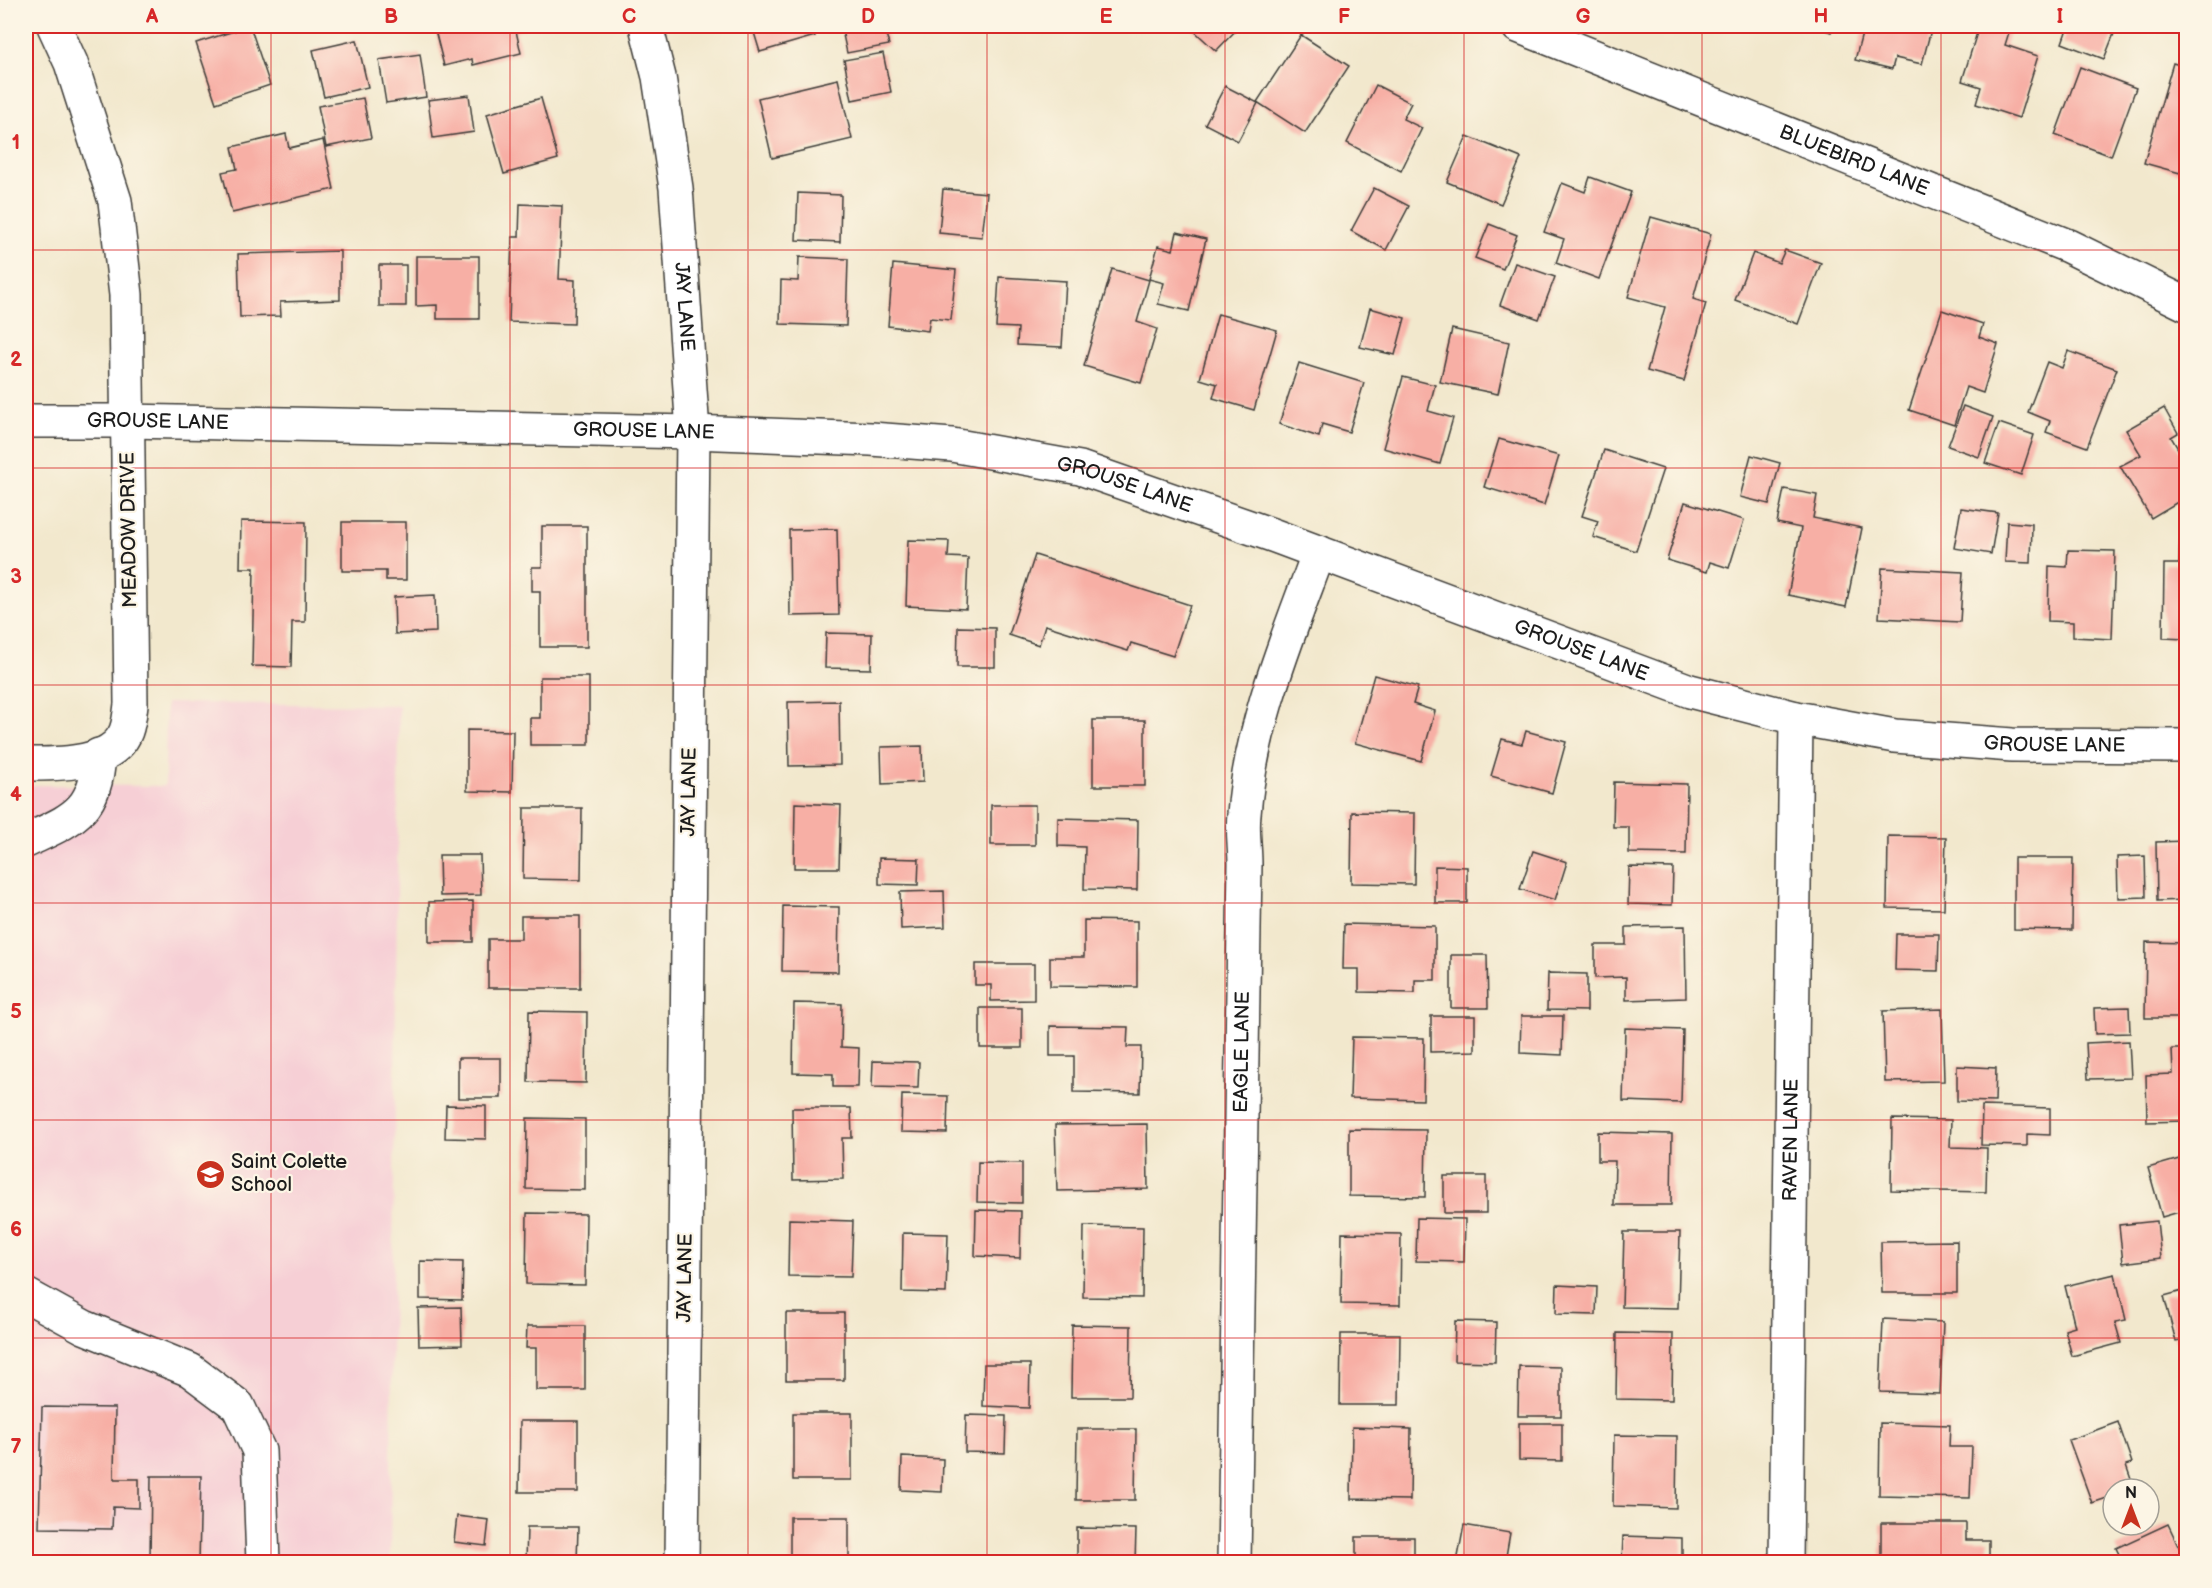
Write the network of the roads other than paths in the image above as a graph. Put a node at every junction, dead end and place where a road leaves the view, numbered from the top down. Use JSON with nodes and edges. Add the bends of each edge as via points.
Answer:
{"nodes":[{"id":1,"x":54,"y":26,"type":"edge"},
{"id":2,"x":646,"y":26,"type":"edge"},
{"id":3,"x":1518,"y":26,"type":"edge"},
{"id":4,"x":2187,"y":304,"type":"edge"},
{"id":5,"x":26,"y":421,"type":"edge"},
{"id":6,"x":127,"y":421,"type":"junction"},
{"id":7,"x":693,"y":432,"type":"junction"},
{"id":8,"x":1319,"y":552,"type":"junction"},
{"id":9,"x":1797,"y":717,"type":"junction"},
{"id":10,"x":2187,"y":746,"type":"edge"},
{"id":11,"x":104,"y":753,"type":"junction"},
{"id":12,"x":26,"y":764,"type":"edge"},
{"id":13,"x":26,"y":841,"type":"edge"},
{"id":14,"x":26,"y":858,"type":"edge"},
{"id":15,"x":26,"y":1295,"type":"edge"},
{"id":16,"x":263,"y":1563,"type":"edge"},
{"id":17,"x":682,"y":1563,"type":"edge"},
{"id":18,"x":1234,"y":1563,"type":"edge"},
{"id":19,"x":1786,"y":1563,"type":"edge"}],
"edges":[{"from":1,"to":6,"type":"street","name":"MEADOW DRIVE","via":[[71,63],[115,201],[126,295]]},
{"from":2,"to":7,"type":"street","name":"JAY LANE","via":[[659,77],[676,188]]},
{"from":3,"to":4,"type":"street","name":"BLUEBIRD LANE","via":[[2068,246]]},
{"from":5,"to":6,"type":"street","name":"GROUSE LANE"},
{"from":6,"to":7,"type":"street","name":"GROUSE LANE"},
{"from":6,"to":11,"type":"street","name":"MEADOW DRIVE","via":[[131,704],[126,733]]},
{"from":7,"to":8,"type":"street","name":"GROUSE LANE","via":[[952,445],[1080,468]]},
{"from":7,"to":17,"type":"street","name":"JAY LANE"},
{"from":8,"to":9,"type":"street","name":"GROUSE LANE","via":[[1690,691]]},
{"from":8,"to":18,"type":"street","name":"EAGLE LANE","via":[[1254,747],[1244,814]]},
{"from":9,"to":10,"type":"street","name":"GROUSE LANE","via":[[1895,736],[2012,745]]},
{"from":9,"to":19,"type":"street","name":"RAVEN LANE"},
{"from":11,"to":12,"type":"street","via":[[59,764]]},
{"from":11,"to":13,"type":"street","via":[[89,800],[78,814]]},
{"from":13,"to":14,"type":"street"},
{"from":15,"to":16,"type":"street","via":[[84,1327],[190,1370],[238,1406],[260,1451]]}]}
